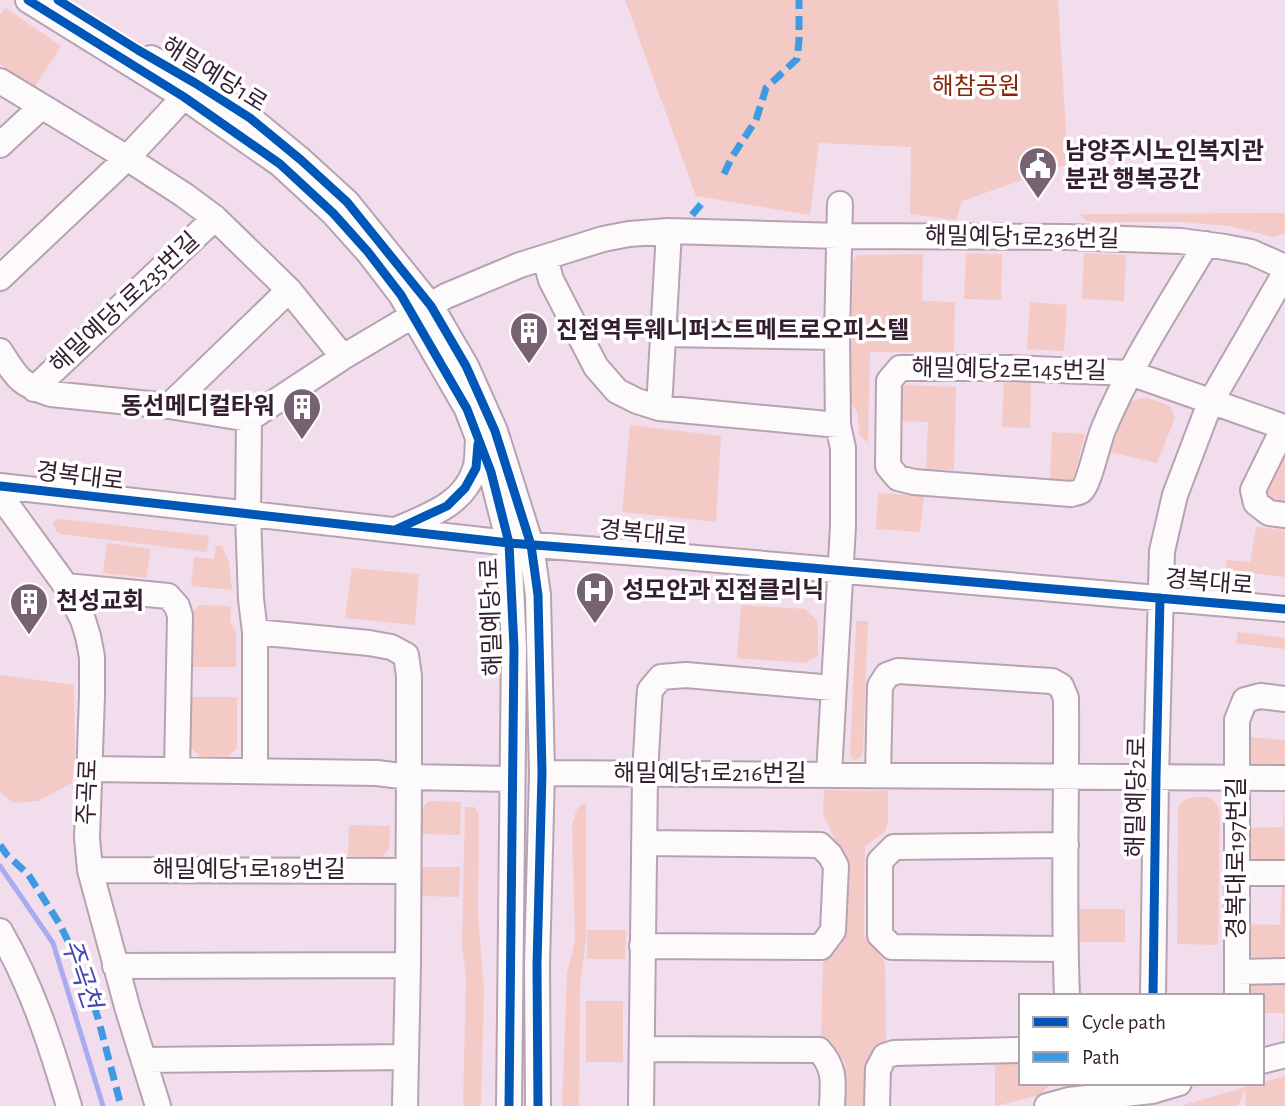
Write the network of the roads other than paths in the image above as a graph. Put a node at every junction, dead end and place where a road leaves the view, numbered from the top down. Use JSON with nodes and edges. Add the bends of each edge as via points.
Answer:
{"nodes":[{"id":1,"x":28,"y":0,"type":"edge"},
{"id":2,"x":58,"y":0,"type":"edge"},
{"id":3,"x":0,"y":81,"type":"edge"},
{"id":4,"x":190,"y":90,"type":"junction"},
{"id":5,"x":41,"y":107,"type":"junction"},
{"id":6,"x":0,"y":145,"type":"edge"},
{"id":7,"x":127,"y":158,"type":"junction"},
{"id":8,"x":840,"y":204,"type":"dead end"},
{"id":9,"x":215,"y":218,"type":"junction"},
{"id":10,"x":669,"y":231,"type":"junction"},
{"id":11,"x":839,"y":236,"type":"junction"},
{"id":12,"x":1206,"y":244,"type":"junction"},
{"id":13,"x":545,"y":258,"type":"junction"},
{"id":14,"x":1285,"y":267,"type":"edge"},
{"id":15,"x":1285,"y":272,"type":"edge"},
{"id":16,"x":0,"y":278,"type":"edge"},
{"id":17,"x":289,"y":290,"type":"junction"},
{"id":18,"x":422,"y":311,"type":"junction"},
{"id":19,"x":664,"y":334,"type":"junction"},
{"id":20,"x":837,"y":337,"type":"junction"},
{"id":21,"x":0,"y":351,"type":"edge"},
{"id":22,"x":343,"y":357,"type":"junction"},
{"id":23,"x":1130,"y":373,"type":"junction"},
{"id":24,"x":34,"y":389,"type":"junction"},
{"id":25,"x":1210,"y":403,"type":"junction"},
{"id":26,"x":169,"y":406,"type":"junction"},
{"id":27,"x":659,"y":408,"type":"junction"},
{"id":28,"x":249,"y":419,"type":"junction"},
{"id":29,"x":838,"y":425,"type":"junction"},
{"id":30,"x":1284,"y":426,"type":"edge"},
{"id":31,"x":478,"y":437,"type":"junction"},
{"id":32,"x":0,"y":486,"type":"edge"},
{"id":33,"x":0,"y":495,"type":"edge"},
{"id":34,"x":248,"y":515,"type":"junction"},
{"id":35,"x":1285,"y":515,"type":"edge"},
{"id":36,"x":395,"y":530,"type":"junction"},
{"id":37,"x":520,"y":544,"type":"junction"},
{"id":38,"x":841,"y":570,"type":"junction"},
{"id":39,"x":66,"y":586,"type":"junction"},
{"id":40,"x":1160,"y":598,"type":"junction"},
{"id":41,"x":1285,"y":610,"type":"edge"},
{"id":42,"x":255,"y":632,"type":"junction"},
{"id":43,"x":833,"y":688,"type":"junction"},
{"id":44,"x":1285,"y":699,"type":"edge"},
{"id":45,"x":89,"y":769,"type":"junction"},
{"id":46,"x":177,"y":769,"type":"junction"},
{"id":47,"x":255,"y":770,"type":"junction"},
{"id":48,"x":542,"y":773,"type":"junction"},
{"id":49,"x":828,"y":774,"type":"junction"},
{"id":50,"x":645,"y":775,"type":"junction"},
{"id":51,"x":878,"y":775,"type":"junction"},
{"id":52,"x":1067,"y":776,"type":"junction"},
{"id":53,"x":409,"y":777,"type":"junction"},
{"id":54,"x":1156,"y":778,"type":"junction"},
{"id":55,"x":1237,"y":778,"type":"junction"},
{"id":56,"x":1285,"y":778,"type":"edge"},
{"id":57,"x":512,"y":779,"type":"junction"},
{"id":58,"x":644,"y":843,"type":"junction"},
{"id":59,"x":1066,"y":845,"type":"junction"},
{"id":60,"x":90,"y":870,"type":"junction"},
{"id":61,"x":408,"y":871,"type":"junction"},
{"id":62,"x":1237,"y":873,"type":"junction"},
{"id":63,"x":1285,"y":873,"type":"edge"},
{"id":64,"x":0,"y":931,"type":"edge"},
{"id":65,"x":642,"y":946,"type":"junction"},
{"id":66,"x":1065,"y":949,"type":"junction"},
{"id":67,"x":408,"y":965,"type":"junction"},
{"id":68,"x":115,"y":966,"type":"junction"},
{"id":69,"x":1285,"y":971,"type":"edge"},
{"id":70,"x":1237,"y":984,"type":"edge"},
{"id":71,"x":1067,"y":994,"type":"edge"},
{"id":72,"x":1153,"y":994,"type":"edge"},
{"id":73,"x":642,"y":1049,"type":"junction"},
{"id":74,"x":1019,"y":1050,"type":"edge"},
{"id":75,"x":1285,"y":1055,"type":"edge"},
{"id":76,"x":406,"y":1057,"type":"junction"},
{"id":77,"x":144,"y":1060,"type":"junction"},
{"id":78,"x":1264,"y":1060,"type":"edge"},
{"id":79,"x":1174,"y":1085,"type":"edge"},
{"id":80,"x":1152,"y":1093,"type":"edge"},
{"id":81,"x":1062,"y":1096,"type":"edge"},
{"id":82,"x":69,"y":1106,"type":"edge"},
{"id":83,"x":158,"y":1106,"type":"edge"},
{"id":84,"x":405,"y":1106,"type":"edge"},
{"id":85,"x":509,"y":1106,"type":"edge"},
{"id":86,"x":538,"y":1106,"type":"edge"},
{"id":87,"x":641,"y":1106,"type":"edge"},
{"id":88,"x":832,"y":1106,"type":"edge"},
{"id":89,"x":877,"y":1106,"type":"edge"}],
"edges":[{"from":1,"to":4,"type":"street","name":"해밀예당1로"},
{"from":2,"to":4,"type":"street","name":"해밀예당1로","via":[[138,50]]},
{"from":3,"to":5,"type":"street","name":"해밀예당1로235번길"},
{"from":4,"to":7,"type":"street"},
{"from":4,"to":18,"type":"street","name":"해밀예당1로","via":[[250,118],[347,202]]},
{"from":5,"to":6,"type":"street"},
{"from":5,"to":7,"type":"street","name":"해밀예당1로235번길"},
{"from":7,"to":9,"type":"street","name":"해밀예당1로235번길"},
{"from":7,"to":16,"type":"street"},
{"from":8,"to":11,"type":"street"},
{"from":9,"to":17,"type":"street","name":"해밀예당1로235번길"},
{"from":9,"to":24,"type":"street","name":"해밀예당1로235번길"},
{"from":10,"to":11,"type":"street","name":"해밀예당1로236번길"},
{"from":10,"to":13,"type":"street","name":"해밀예당1로236번길","via":[[603,239]]},
{"from":10,"to":19,"type":"street"},
{"from":11,"to":12,"type":"street","name":"해밀예당1로236번길","via":[[1067,237]]},
{"from":11,"to":20,"type":"street"},
{"from":12,"to":14,"type":"street","name":"해밀예당1로236번길","via":[[1251,252]]},
{"from":12,"to":23,"type":"street"},
{"from":13,"to":18,"type":"street","name":"해밀예당1로236번길","via":[[446,296]]},
{"from":13,"to":27,"type":"street","via":[[551,280],[596,367],[617,391]]},
{"from":15,"to":25,"type":"street","name":"해밀예당2로"},
{"from":17,"to":22,"type":"street","name":"해밀예당1로235번길"},
{"from":17,"to":26,"type":"street"},
{"from":18,"to":22,"type":"street"},
{"from":18,"to":31,"type":"street","name":"해밀예당1로"},
{"from":18,"to":37,"type":"street","name":"해밀예당1로","via":[[466,366],[495,430]]},
{"from":19,"to":20,"type":"street"},
{"from":19,"to":27,"type":"street"},
{"from":20,"to":29,"type":"street"},
{"from":21,"to":24,"type":"street","name":"해밀예당1로235번길","via":[[18,380]]},
{"from":22,"to":28,"type":"street"},
{"from":23,"to":23,"type":"street","name":"해밀예당2로145번길","via":[[900,368],[889,381],[888,466],[898,478],[915,482],[1071,494],[1081,491]]},
{"from":23,"to":25,"type":"street","name":"해밀예당2로145번길"},
{"from":24,"to":26,"type":"street","name":"해밀예당1로235번길"},
{"from":25,"to":30,"type":"street"},
{"from":25,"to":40,"type":"street","name":"해밀예당2로","via":[[1167,522]]},
{"from":26,"to":28,"type":"street","name":"해밀예당1로235번길"},
{"from":27,"to":29,"type":"street"},
{"from":28,"to":34,"type":"street"},
{"from":29,"to":38,"type":"street","via":[[843,448]]},
{"from":30,"to":35,"type":"street","via":[[1252,490],[1256,503],[1269,513]]},
{"from":31,"to":36,"type":"street","via":[[476,468],[465,488],[447,506]]},
{"from":31,"to":37,"type":"street","name":"해밀예당1로"},
{"from":32,"to":34,"type":"street","name":"경복대로"},
{"from":33,"to":39,"type":"street","name":"주곡로"},
{"from":34,"to":36,"type":"street","name":"경복대로"},
{"from":34,"to":42,"type":"street"},
{"from":36,"to":37,"type":"street","name":"경복대로"},
{"from":37,"to":38,"type":"street","name":"경복대로"},
{"from":37,"to":48,"type":"street","name":"해밀예당1로","via":[[538,595]]},
{"from":37,"to":57,"type":"street","name":"해밀예당1로","via":[[513,635]]},
{"from":38,"to":40,"type":"street","name":"경복대로"},
{"from":38,"to":43,"type":"street"},
{"from":39,"to":45,"type":"street","name":"주곡로","via":[[83,620],[92,657]]},
{"from":39,"to":46,"type":"street","via":[[168,596],[177,606]]},
{"from":40,"to":41,"type":"street","name":"경복대로"},
{"from":40,"to":54,"type":"street","name":"해밀예당2로"},
{"from":42,"to":47,"type":"street"},
{"from":42,"to":53,"type":"street","via":[[369,643],[407,655]]},
{"from":43,"to":49,"type":"street"},
{"from":43,"to":50,"type":"street","via":[[686,675],[661,677],[650,690]]},
{"from":44,"to":55,"type":"street","name":"경복대로197번길","via":[[1260,696],[1245,700],[1237,720]]},
{"from":45,"to":46,"type":"street"},
{"from":45,"to":60,"type":"street","name":"주곡로"},
{"from":46,"to":47,"type":"street"},
{"from":47,"to":53,"type":"street"},
{"from":48,"to":50,"type":"street","name":"해밀예당1로216번길"},
{"from":48,"to":86,"type":"street","name":"해밀예당1로"},
{"from":49,"to":50,"type":"street","name":"해밀예당1로216번길"},
{"from":49,"to":51,"type":"street","name":"해밀예당1로216번길"},
{"from":50,"to":58,"type":"street"},
{"from":51,"to":52,"type":"street","name":"해밀예당1로216번길"},
{"from":51,"to":52,"type":"street","via":[[880,686],[887,675],[898,671],[1052,681],[1061,686],[1066,698]]},
{"from":52,"to":54,"type":"street","name":"해밀예당1로216번길"},
{"from":52,"to":59,"type":"street"},
{"from":53,"to":57,"type":"street"},
{"from":53,"to":61,"type":"street"},
{"from":54,"to":55,"type":"street","name":"해밀예당1로216번길"},
{"from":54,"to":72,"type":"street","name":"해밀예당2로"},
{"from":55,"to":56,"type":"street","name":"해밀예당1로216번길"},
{"from":55,"to":62,"type":"street","name":"경복대로197번길"},
{"from":57,"to":85,"type":"street","name":"해밀예당1로"},
{"from":58,"to":65,"type":"street"},
{"from":58,"to":65,"type":"street","via":[[820,845],[836,866],[833,931],[821,947]]},
{"from":59,"to":66,"type":"street"},
{"from":59,"to":66,"type":"street","via":[[894,848],[880,861],[880,935],[892,947]]},
{"from":60,"to":61,"type":"street","name":"해밀예당1로189번길"},
{"from":60,"to":68,"type":"street","name":"주곡로"},
{"from":61,"to":67,"type":"street"},
{"from":62,"to":63,"type":"street"},
{"from":62,"to":70,"type":"street","name":"경복대로197번길"},
{"from":64,"to":82,"type":"street","via":[[46,1031]]},
{"from":65,"to":73,"type":"street"},
{"from":66,"to":71,"type":"street"},
{"from":67,"to":68,"type":"street"},
{"from":67,"to":76,"type":"street"},
{"from":68,"to":77,"type":"street","name":"주곡로"},
{"from":69,"to":70,"type":"street"},
{"from":73,"to":87,"type":"street"},
{"from":73,"to":88,"type":"street","via":[[818,1050],[828,1060],[833,1076]]},
{"from":74,"to":89,"type":"street","via":[[885,1056],[878,1069]]},
{"from":75,"to":78,"type":"street"},
{"from":76,"to":77,"type":"street"},
{"from":76,"to":84,"type":"street"},
{"from":77,"to":83,"type":"street","name":"주곡로"},
{"from":79,"to":80,"type":"street"},
{"from":80,"to":81,"type":"street"}]}
